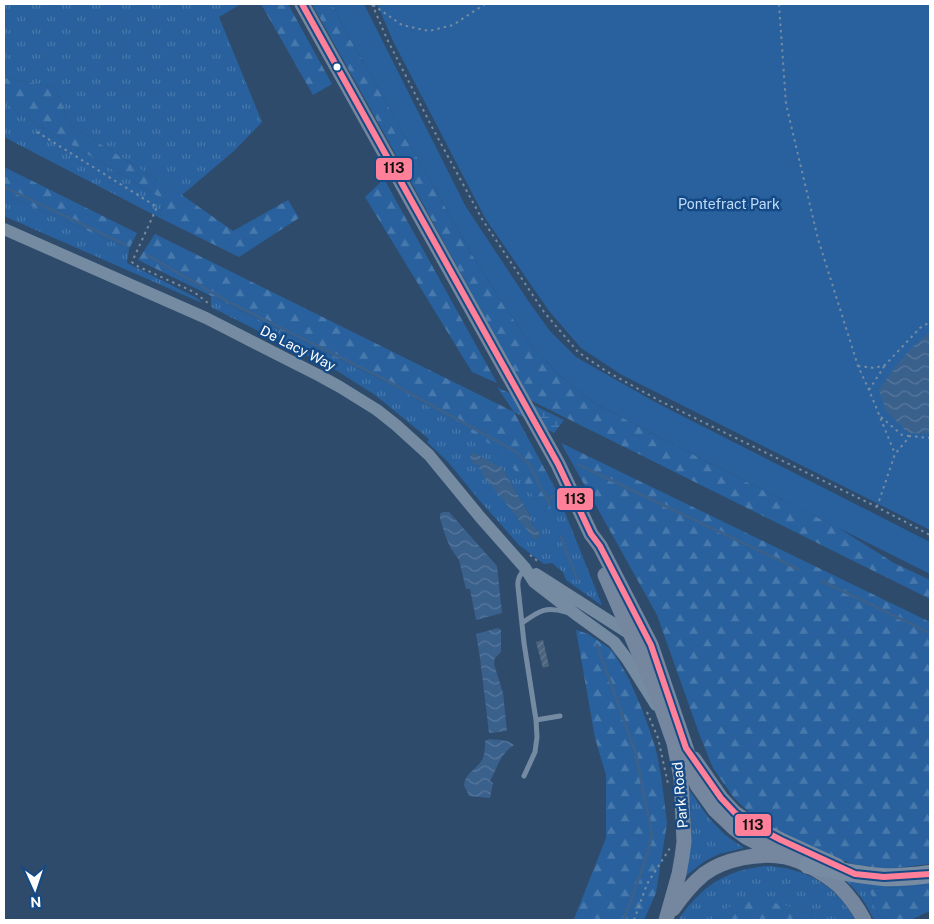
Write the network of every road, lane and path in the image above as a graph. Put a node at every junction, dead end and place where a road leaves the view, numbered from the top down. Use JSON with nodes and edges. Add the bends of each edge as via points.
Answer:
{"nodes":[{"id":1,"x":302,"y":4,"type":"edge"},
{"id":2,"x":372,"y":4,"type":"edge"},
{"id":3,"x":485,"y":4,"type":"edge"},
{"id":4,"x":779,"y":4,"type":"edge"},
{"id":5,"x":37,"y":132,"type":"dead end"},
{"id":6,"x":4,"y":230,"type":"edge"},
{"id":7,"x":206,"y":318,"type":"junction"},
{"id":8,"x":930,"y":322,"type":"edge"},
{"id":9,"x":858,"y":366,"type":"junction"},
{"id":10,"x":885,"y":366,"type":"junction"},
{"id":11,"x":869,"y":390,"type":"junction"},
{"id":12,"x":879,"y":415,"type":"junction"},
{"id":13,"x":910,"y":436,"type":"junction"},
{"id":14,"x":930,"y":438,"type":"edge"},
{"id":15,"x":894,"y":454,"type":"junction"},
{"id":16,"x":877,"y":507,"type":"junction"},
{"id":17,"x":591,"y":534,"type":"junction"},
{"id":18,"x":930,"y":535,"type":"edge"},
{"id":19,"x":526,"y":552,"type":"dead end"},
{"id":20,"x":540,"y":562,"type":"dead end"},
{"id":21,"x":525,"y":568,"type":"junction"},
{"id":22,"x":578,"y":616,"type":"junction"},
{"id":23,"x":522,"y":623,"type":"junction"},
{"id":24,"x":631,"y":635,"type":"junction"},
{"id":25,"x":651,"y":645,"type":"junction"},
{"id":26,"x":646,"y":708,"type":"dead end"},
{"id":27,"x":560,"y":716,"type":"dead end"},
{"id":28,"x":536,"y":720,"type":"junction"},
{"id":29,"x":666,"y":722,"type":"junction"},
{"id":30,"x":680,"y":745,"type":"junction"},
{"id":31,"x":524,"y":776,"type":"dead end"},
{"id":32,"x":669,"y":787,"type":"dead end"},
{"id":33,"x":674,"y":842,"type":"dead end"},
{"id":34,"x":786,"y":857,"type":"junction"},
{"id":35,"x":808,"y":865,"type":"junction"},
{"id":36,"x":855,"y":874,"type":"junction"},
{"id":37,"x":930,"y":874,"type":"edge"},
{"id":38,"x":634,"y":920,"type":"edge"},
{"id":39,"x":666,"y":920,"type":"edge"},
{"id":40,"x":864,"y":920,"type":"edge"}],
"edges":[{"from":1,"to":17,"type":"main road","name":"Park Road","via":[[558,464]]},
{"from":2,"to":3,"type":"path","via":[[402,25],[429,31],[453,25]]},
{"from":2,"to":16,"type":"path","via":[[433,130],[482,219],[544,312],[578,352],[660,401]]},
{"from":4,"to":9,"type":"path","via":[[786,104],[818,239]]},
{"from":5,"to":7,"type":"path","via":[[157,208],[132,262],[203,298],[208,302]]},
{"from":6,"to":7,"type":"street","name":"De Lacy Way"},
{"from":7,"to":21,"type":"street","name":"De Lacy Way","via":[[340,387],[377,410],[428,454]]},
{"from":8,"to":10,"type":"path","via":[[920,328]]},
{"from":9,"to":10,"type":"path"},
{"from":9,"to":11,"type":"path"},
{"from":10,"to":11,"type":"path"},
{"from":11,"to":12,"type":"path"},
{"from":12,"to":13,"type":"path","via":[[902,434]]},
{"from":12,"to":15,"type":"path"},
{"from":13,"to":14,"type":"path"},
{"from":13,"to":15,"type":"path"},
{"from":15,"to":16,"type":"path"},
{"from":16,"to":18,"type":"path"},
{"from":17,"to":24,"type":"main road","name":"Park Road","via":[[593,547]]},
{"from":17,"to":25,"type":"main road","name":"Park Road"},
{"from":19,"to":20,"type":"path"},
{"from":21,"to":22,"type":"street","name":"De Lacy Way","via":[[534,582]]},
{"from":21,"to":23,"type":"lane","via":[[517,582]]},
{"from":21,"to":24,"type":"street","name":"De Lacy Way"},
{"from":22,"to":23,"type":"lane","via":[[553,609],[538,612]]},
{"from":22,"to":29,"type":"street","name":"De Lacy Way","via":[[614,642]]},
{"from":23,"to":28,"type":"lane"},
{"from":24,"to":25,"type":"street","name":"De Lacy Way"},
{"from":24,"to":29,"type":"main road","name":"Park Road"},
{"from":25,"to":30,"type":"main road","name":"Park Road"},
{"from":26,"to":32,"type":"path","via":[[658,738]]},
{"from":27,"to":28,"type":"lane"},
{"from":28,"to":31,"type":"lane","via":[[535,752]]},
{"from":29,"to":30,"type":"main road","name":"Park Road"},
{"from":30,"to":34,"type":"main road","name":"Park Road","via":[[697,785],[715,810],[746,837]]},
{"from":30,"to":36,"type":"main road","via":[[735,813],[789,844]]},
{"from":30,"to":39,"type":"main road","name":"Park Road","via":[[684,842]]},
{"from":33,"to":38,"type":"path","via":[[648,884]]},
{"from":34,"to":35,"type":"main road"},
{"from":34,"to":39,"type":"main road","via":[[763,855],[743,858],[705,873],[690,886]]},
{"from":35,"to":36,"type":"highway"},
{"from":35,"to":40,"type":"main road","via":[[839,886]]},
{"from":36,"to":37,"type":"highway","via":[[884,877]]}]}
